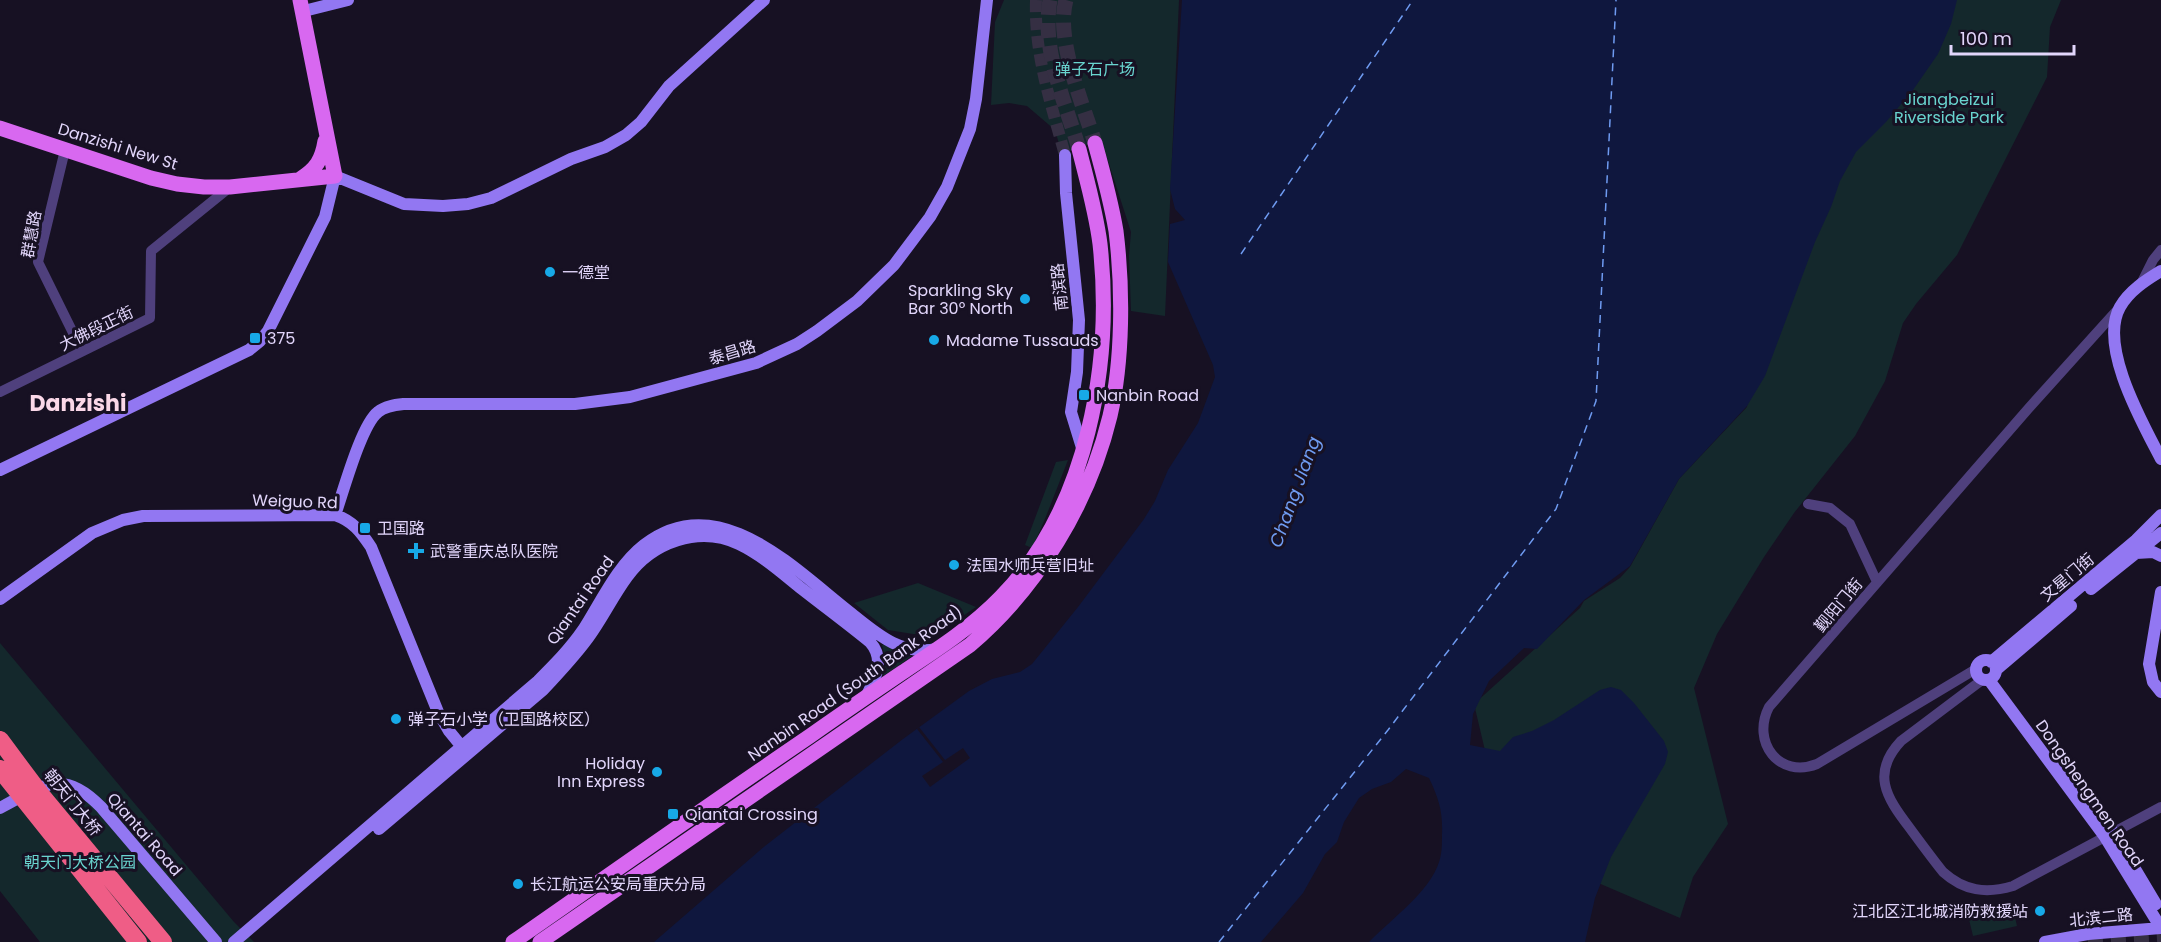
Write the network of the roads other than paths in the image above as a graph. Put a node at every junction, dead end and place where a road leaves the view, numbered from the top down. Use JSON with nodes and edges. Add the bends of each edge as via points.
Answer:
{"nodes":[{"id":1,"x":348,"y":0,"type":"edge"},
{"id":2,"x":764,"y":0,"type":"edge"},
{"id":3,"x":987,"y":0,"type":"edge"},
{"id":4,"x":302,"y":5,"type":"edge"},
{"id":5,"x":0,"y":128,"type":"edge"},
{"id":6,"x":327,"y":133,"type":"junction"},
{"id":7,"x":1095,"y":142,"type":"tunnel mouth"},
{"id":8,"x":65,"y":150,"type":"junction"},
{"id":9,"x":1072,"y":152,"type":"joint"},
{"id":10,"x":335,"y":176,"type":"junction"},
{"id":11,"x":297,"y":180,"type":"junction"},
{"id":12,"x":230,"y":187,"type":"junction"},
{"id":13,"x":2161,"y":250,"type":"edge"},
{"id":14,"x":2161,"y":271,"type":"edge"},
{"id":15,"x":2142,"y":282,"type":"junction"},
{"id":16,"x":2119,"y":308,"type":"junction"},
{"id":17,"x":82,"y":351,"type":"junction"},
{"id":18,"x":0,"y":392,"type":"edge"},
{"id":19,"x":1083,"y":451,"type":"junction"},
{"id":20,"x":2161,"y":459,"type":"edge"},
{"id":21,"x":0,"y":470,"type":"edge"},
{"id":22,"x":1808,"y":504,"type":"dead end"},
{"id":23,"x":335,"y":515,"type":"junction"},
{"id":24,"x":2161,"y":515,"type":"edge"},
{"id":25,"x":2161,"y":533,"type":"edge"},
{"id":26,"x":2136,"y":553,"type":"junction"},
{"id":27,"x":2161,"y":556,"type":"edge"},
{"id":28,"x":1877,"y":582,"type":"junction"},
{"id":29,"x":2161,"y":592,"type":"edge"},
{"id":30,"x":0,"y":599,"type":"edge"},
{"id":31,"x":938,"y":649,"type":"junction"},
{"id":32,"x":1988,"y":673,"type":"junction"},
{"id":33,"x":2161,"y":692,"type":"edge"},
{"id":34,"x":866,"y":697,"type":"junction"},
{"id":35,"x":1930,"y":697,"type":"junction"},
{"id":36,"x":1916,"y":729,"type":"junction"},
{"id":37,"x":0,"y":740,"type":"edge"},
{"id":38,"x":465,"y":750,"type":"junction"},
{"id":39,"x":0,"y":769,"type":"edge"},
{"id":40,"x":721,"y":796,"type":"junction"},
{"id":41,"x":738,"y":803,"type":"junction"},
{"id":42,"x":2161,"y":807,"type":"edge"},
{"id":43,"x":0,"y":808,"type":"edge"},
{"id":44,"x":686,"y":821,"type":"junction"},
{"id":45,"x":2109,"y":835,"type":"junction"},
{"id":46,"x":633,"y":877,"type":"junction"},
{"id":47,"x":2161,"y":913,"type":"edge"},
{"id":48,"x":2161,"y":928,"type":"edge"},
{"id":49,"x":2161,"y":936,"type":"edge"},
{"id":50,"x":138,"y":942,"type":"edge"},
{"id":51,"x":163,"y":942,"type":"edge"},
{"id":52,"x":216,"y":942,"type":"edge"},
{"id":53,"x":234,"y":942,"type":"edge"},
{"id":54,"x":246,"y":942,"type":"edge"},
{"id":55,"x":513,"y":942,"type":"edge"},
{"id":56,"x":540,"y":942,"type":"edge"},
{"id":57,"x":2045,"y":942,"type":"edge"},
{"id":58,"x":2077,"y":942,"type":"edge"}],
"edges":[{"from":1,"to":4,"type":"street"},
{"from":2,"to":10,"type":"street","via":[[669,86],[626,135],[491,198],[443,206],[404,204]]},
{"from":3,"to":23,"type":"street","name":"泰昌路","via":[[970,129],[947,187],[925,225],[894,265],[839,316],[797,344],[756,363],[630,397],[575,404],[404,404],[386,408],[366,426]]},
{"from":4,"to":6,"type":"main road"},
{"from":5,"to":8,"type":"main road","name":"Danzishi New St"},
{"from":6,"to":10,"type":"main road"},
{"from":6,"to":11,"type":"main road","via":[[317,166]]},
{"from":7,"to":41,"type":"main road","name":"Nanbin Road (South Bank Road)","via":[[1116,232],[1119,342],[1110,416],[1068,523],[1028,586],[990,628]]},
{"from":8,"to":12,"type":"main road","name":"Danzishi New St","via":[[151,178]]},
{"from":8,"to":17,"type":"street","name":"群慧路","via":[[38,262]]},
{"from":9,"to":19,"type":"street","name":"南滨路","via":[[1066,193],[1079,320],[1071,412]]},
{"from":9,"to":19,"type":"main road","name":"Nanbin Road (South Bank Road)","via":[[1092,201],[1100,243],[1103,320],[1094,404]]},
{"from":10,"to":11,"type":"main road","name":"Danzishi New St"},
{"from":10,"to":21,"type":"street","via":[[325,217],[260,341],[249,350]]},
{"from":11,"to":12,"type":"main road","name":"Danzishi New St"},
{"from":12,"to":17,"type":"street","name":"大佛段正街","via":[[151,251],[150,318]]},
{"from":13,"to":15,"type":"street"},
{"from":14,"to":15,"type":"street"},
{"from":15,"to":16,"type":"street"},
{"from":16,"to":20,"type":"street","via":[[2115,326],[2118,364]]},
{"from":16,"to":28,"type":"street","name":"觐阳门街"},
{"from":17,"to":18,"type":"street","name":"大佛段正街"},
{"from":19,"to":31,"type":"main road","name":"Nanbin Road (South Bank Road)","via":[[1062,506],[1033,559],[980,618]]},
{"from":22,"to":28,"type":"street","via":[[1830,508],[1850,524]]},
{"from":23,"to":30,"type":"street","name":"Weiguo Rd","via":[[143,516],[123,520],[92,533]]},
{"from":23,"to":38,"type":"street","name":"Weiguo Rd","via":[[355,526],[371,547],[438,712]]},
{"from":24,"to":32,"type":"street","name":"文星门街"},
{"from":25,"to":26,"type":"street","name":"文星门街"},
{"from":26,"to":27,"type":"street","via":[[2153,552]]},
{"from":26,"to":32,"type":"street","name":"文星门街"},
{"from":28,"to":35,"type":"street","name":"觐阳门街","via":[[1769,707],[1762,729],[1764,742],[1784,764],[1807,768]]},
{"from":29,"to":33,"type":"street","via":[[2149,664],[2153,682]]},
{"from":31,"to":34,"type":"main road","name":"Nanbin Road (South Bank Road)"},
{"from":31,"to":38,"type":"street","name":"Qiantai Road","via":[[916,651],[891,643],[743,534],[709,525],[688,526],[658,536],[638,550],[560,659]]},
{"from":32,"to":35,"type":"street","name":"觐阳门街"},
{"from":32,"to":36,"type":"street"},
{"from":32,"to":45,"type":"street","name":"Dongshengmen Road"},
{"from":34,"to":38,"type":"street","name":"Qiantai Road","via":[[879,665],[870,642],[753,552],[724,538],[689,537],[664,544],[636,566],[566,666],[543,690]]},
{"from":34,"to":40,"type":"main road","name":"Nanbin Road (South Bank Road)"},
{"from":35,"to":36,"type":"street","via":[[1940,702]]},
{"from":36,"to":45,"type":"street","via":[[1893,749],[1886,762],[1886,791],[1892,805],[1952,880],[1975,890],[2000,890]]},
{"from":37,"to":51,"type":"highway","name":"朝天门大桥","bridge":true},
{"from":38,"to":53,"type":"street","name":"Qiantai Road"},
{"from":38,"to":54,"type":"street","name":"Qiantai Road"},
{"from":39,"to":50,"type":"highway","bridge":true},
{"from":40,"to":41,"type":"main road","via":[[729,805]]},
{"from":40,"to":44,"type":"main road","name":"Nanbin Road (South Bank Road)"},
{"from":41,"to":46,"type":"main road","name":"Nanbin Road (South Bank Road)"},
{"from":42,"to":45,"type":"street"},
{"from":43,"to":52,"type":"street","name":"Qiantai Road","via":[[45,784],[69,784],[80,789],[101,807]]},
{"from":44,"to":46,"type":"main road","via":[[696,818],[699,824],[648,860]]},
{"from":44,"to":55,"type":"main road","name":"Nanbin Road (South Bank Road)"},
{"from":45,"to":47,"type":"street","name":"Dongshengmen Road"},
{"from":45,"to":48,"type":"street","name":"Dongshengmen Road"},
{"from":46,"to":56,"type":"main road","name":"Nanbin Road (South Bank Road)"},
{"from":48,"to":57,"type":"street","name":"北滨二路"},
{"from":49,"to":58,"type":"street","name":"北滨二路"}]}
